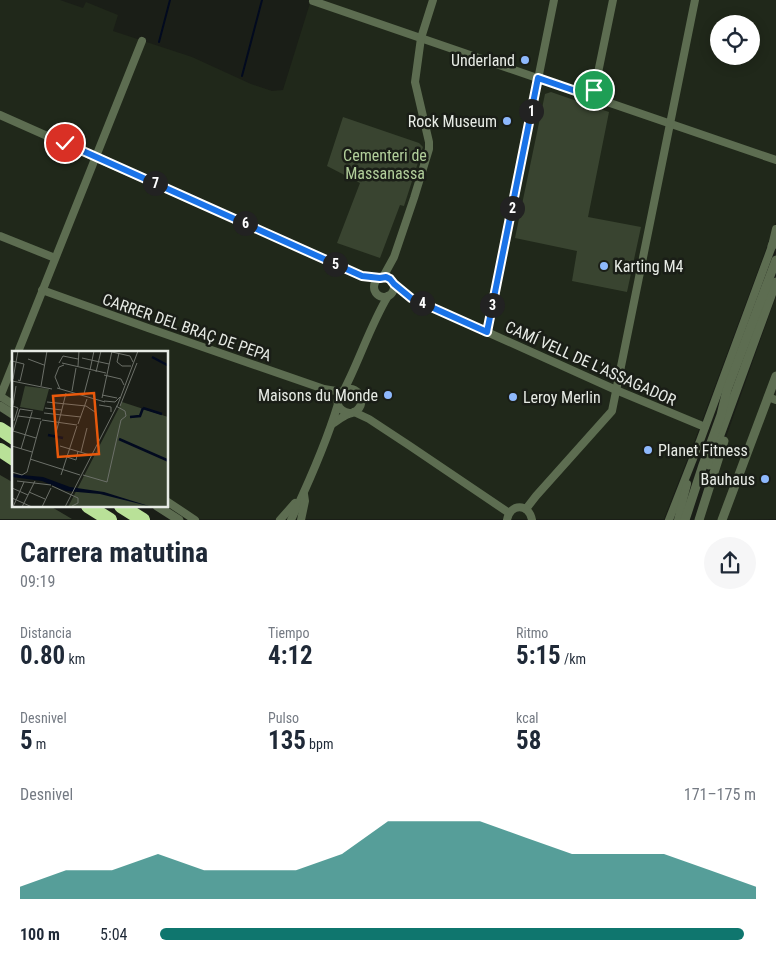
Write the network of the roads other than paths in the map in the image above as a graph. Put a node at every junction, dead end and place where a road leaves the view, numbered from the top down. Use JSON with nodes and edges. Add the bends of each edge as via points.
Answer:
{"nodes":[{"id":1,"x":433,"y":0,"type":"edge"},
{"id":2,"x":554,"y":0,"type":"edge"},
{"id":3,"x":613,"y":0,"type":"edge"},
{"id":4,"x":695,"y":0,"type":"edge"},
{"id":5,"x":312,"y":1,"type":"edge"},
{"id":6,"x":421,"y":38,"type":"junction"},
{"id":7,"x":142,"y":41,"type":"dead end"},
{"id":8,"x":538,"y":78,"type":"junction"},
{"id":9,"x":593,"y":97,"type":"junction"},
{"id":10,"x":0,"y":115,"type":"edge"},
{"id":11,"x":670,"y":123,"type":"junction"},
{"id":12,"x":96,"y":157,"type":"junction"},
{"id":13,"x":776,"y":160,"type":"edge"},
{"id":14,"x":776,"y":229,"type":"edge"},
{"id":15,"x":0,"y":236,"type":"edge"},
{"id":16,"x":776,"y":236,"type":"edge"},
{"id":17,"x":772,"y":246,"type":"junction"},
{"id":18,"x":394,"y":256,"type":"junction"},
{"id":19,"x":55,"y":258,"type":"junction"},
{"id":20,"x":776,"y":260,"type":"edge"},
{"id":21,"x":362,"y":276,"type":"junction"},
{"id":22,"x":381,"y":277,"type":"junction"},
{"id":23,"x":776,"y":282,"type":"edge"},
{"id":24,"x":393,"y":283,"type":"junction"},
{"id":25,"x":42,"y":290,"type":"junction"},
{"id":26,"x":375,"y":290,"type":"junction"},
{"id":27,"x":389,"y":296,"type":"junction"},
{"id":28,"x":411,"y":298,"type":"junction"},
{"id":29,"x":378,"y":312,"type":"junction"},
{"id":30,"x":755,"y":328,"type":"junction"},
{"id":31,"x":487,"y":332,"type":"junction"},
{"id":32,"x":18,"y":351,"type":"edge"},
{"id":33,"x":12,"y":367,"type":"edge"},
{"id":34,"x":354,"y":371,"type":"junction"},
{"id":35,"x":776,"y":376,"type":"edge"},
{"id":36,"x":324,"y":389,"type":"junction"},
{"id":37,"x":616,"y":390,"type":"junction"},
{"id":38,"x":343,"y":391,"type":"junction"},
{"id":39,"x":356,"y":391,"type":"junction"},
{"id":40,"x":731,"y":392,"type":"junction"},
{"id":41,"x":0,"y":396,"type":"edge"},
{"id":42,"x":772,"y":398,"type":"edge"},
{"id":43,"x":338,"y":402,"type":"junction"},
{"id":44,"x":12,"y":403,"type":"edge"},
{"id":45,"x":361,"y":405,"type":"junction"},
{"id":46,"x":0,"y":406,"type":"edge"},
{"id":47,"x":352,"y":413,"type":"junction"},
{"id":48,"x":12,"y":414,"type":"edge"},
{"id":49,"x":369,"y":419,"type":"junction"},
{"id":50,"x":332,"y":424,"type":"junction"},
{"id":51,"x":706,"y":427,"type":"junction"},
{"id":52,"x":0,"y":429,"type":"edge"},
{"id":53,"x":12,"y":437,"type":"edge"},
{"id":54,"x":700,"y":441,"type":"junction"},
{"id":55,"x":0,"y":450,"type":"edge"},
{"id":56,"x":12,"y":458,"type":"edge"},
{"id":57,"x":304,"y":492,"type":"junction"},
{"id":58,"x":169,"y":503,"type":"edge"},
{"id":59,"x":90,"y":507,"type":"edge"},
{"id":60,"x":123,"y":507,"type":"edge"},
{"id":61,"x":159,"y":507,"type":"edge"},
{"id":62,"x":526,"y":509,"type":"junction"},
{"id":63,"x":508,"y":516,"type":"edge"},
{"id":64,"x":532,"y":519,"type":"edge"},
{"id":65,"x":110,"y":520,"type":"edge"},
{"id":66,"x":143,"y":520,"type":"edge"},
{"id":67,"x":179,"y":520,"type":"edge"},
{"id":68,"x":194,"y":520,"type":"edge"},
{"id":69,"x":280,"y":520,"type":"edge"},
{"id":70,"x":291,"y":520,"type":"edge"},
{"id":71,"x":301,"y":520,"type":"edge"},
{"id":72,"x":669,"y":520,"type":"edge"},
{"id":73,"x":679,"y":520,"type":"edge"},
{"id":74,"x":685,"y":520,"type":"edge"},
{"id":75,"x":691,"y":520,"type":"edge"},
{"id":76,"x":699,"y":520,"type":"edge"},
{"id":77,"x":722,"y":520,"type":"edge"}],
"edges":[{"from":1,"to":6,"type":"street"},
{"from":2,"to":8,"type":"street"},
{"from":3,"to":9,"type":"street"},
{"from":4,"to":11,"type":"street"},
{"from":5,"to":6,"type":"street"},
{"from":6,"to":8,"type":"street"},
{"from":6,"to":18,"type":"street","via":[[415,82],[429,149]]},
{"from":7,"to":12,"type":"street"},
{"from":8,"to":9,"type":"street"},
{"from":8,"to":31,"type":"street"},
{"from":9,"to":11,"type":"street"},
{"from":10,"to":12,"type":"street"},
{"from":11,"to":13,"type":"street"},
{"from":11,"to":37,"type":"street"},
{"from":12,"to":19,"type":"street"},
{"from":12,"to":21,"type":"street"},
{"from":14,"to":17,"type":"street"},
{"from":15,"to":19,"type":"street"},
{"from":16,"to":17,"type":"street"},
{"from":17,"to":51,"type":"street"},
{"from":18,"to":22,"type":"street"},
{"from":18,"to":24,"type":"street"},
{"from":19,"to":25,"type":"street"},
{"from":20,"to":30,"type":"street"},
{"from":21,"to":22,"type":"street"},
{"from":21,"to":26,"type":"street"},
{"from":22,"to":24,"type":"street"},
{"from":22,"to":26,"type":"street","via":[[375,282]]},
{"from":23,"to":30,"type":"street"},
{"from":24,"to":27,"type":"street"},
{"from":24,"to":28,"type":"street","name":"CAMÍ VELL DE L'ASSAGADOR"},
{"from":25,"to":32,"type":"street"},
{"from":25,"to":36,"type":"street","name":"CARRER DEL BRAÇ DE PEPA"},
{"from":26,"to":27,"type":"street","via":[[382,297]]},
{"from":26,"to":29,"type":"street"},
{"from":27,"to":28,"type":"street","name":"CAMÍ VELL DE L'ASSAGADOR"},
{"from":27,"to":29,"type":"street"},
{"from":28,"to":31,"type":"street","name":"CAMÍ VELL DE L'ASSAGADOR"},
{"from":29,"to":34,"type":"street"},
{"from":30,"to":40,"type":"street"},
{"from":31,"to":37,"type":"street","name":"CAMÍ VELL DE L'ASSAGADOR"},
{"from":33,"to":41,"type":"street"},
{"from":34,"to":38,"type":"street"},
{"from":34,"to":39,"type":"street"},
{"from":35,"to":42,"type":"street"},
{"from":36,"to":38,"type":"street","name":"CARRER DEL BRAÇ DE PEPA"},
{"from":36,"to":43,"type":"street","name":"CARRER DEL BRAÇ DE PEPA"},
{"from":37,"to":51,"type":"street","name":"CAMÍ VELL DE L'ASSAGADOR"},
{"from":37,"to":62,"type":"street","via":[[612,410]]},
{"from":38,"to":39,"type":"street"},
{"from":38,"to":43,"type":"street"},
{"from":39,"to":45,"type":"street","via":[[361,397]]},
{"from":40,"to":73,"type":"street","via":[[706,444]]},
{"from":40,"to":74,"type":"street","via":[[720,415]]},
{"from":40,"to":75,"type":"street"},
{"from":40,"to":76,"type":"street","via":[[728,427]]},
{"from":41,"to":44,"type":"street"},
{"from":42,"to":77,"type":"street"},
{"from":43,"to":47,"type":"street","via":[[340,409]]},
{"from":43,"to":50,"type":"street"},
{"from":45,"to":47,"type":"street"},
{"from":45,"to":49,"type":"street"},
{"from":46,"to":48,"type":"street"},
{"from":47,"to":49,"type":"street"},
{"from":47,"to":50,"type":"street"},
{"from":49,"to":63,"type":"street"},
{"from":50,"to":57,"type":"street"},
{"from":51,"to":54,"type":"street"},
{"from":52,"to":53,"type":"highway"},
{"from":54,"to":72,"type":"street"},
{"from":54,"to":73,"type":"street"},
{"from":55,"to":56,"type":"highway"},
{"from":57,"to":69,"type":"street"},
{"from":57,"to":70,"type":"street"},
{"from":57,"to":71,"type":"street"},
{"from":58,"to":68,"type":"street"},
{"from":59,"to":65,"type":"highway"},
{"from":60,"to":66,"type":"highway"},
{"from":61,"to":67,"type":"street"},
{"from":62,"to":63,"type":"street","via":[[516,507]]},
{"from":62,"to":64,"type":"street"}]}
